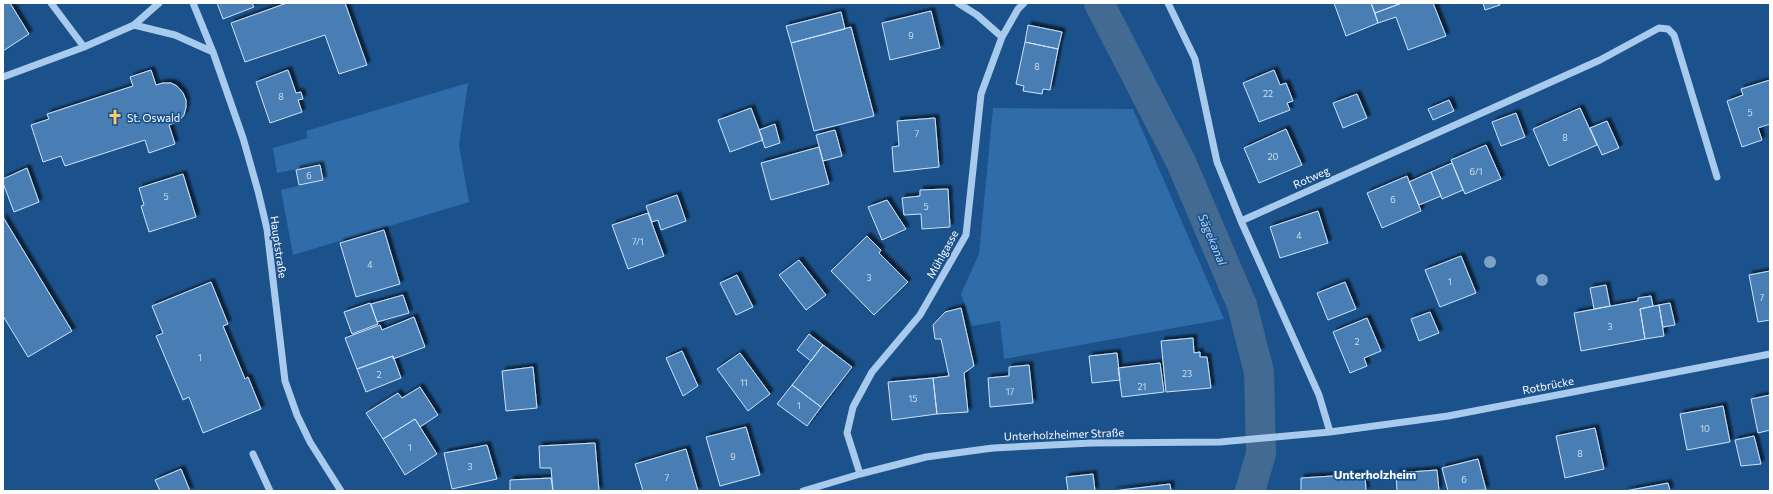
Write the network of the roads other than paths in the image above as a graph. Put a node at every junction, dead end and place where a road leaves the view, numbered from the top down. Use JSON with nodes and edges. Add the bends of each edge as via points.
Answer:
{"nodes":[{"id":1,"x":51,"y":3,"type":"edge"},
{"id":2,"x":159,"y":3,"type":"edge"},
{"id":3,"x":193,"y":3,"type":"edge"},
{"id":4,"x":958,"y":3,"type":"edge"},
{"id":5,"x":1024,"y":3,"type":"edge"},
{"id":6,"x":1168,"y":3,"type":"edge"},
{"id":7,"x":134,"y":25,"type":"junction"},
{"id":8,"x":1002,"y":37,"type":"junction"},
{"id":9,"x":84,"y":47,"type":"junction"},
{"id":10,"x":213,"y":52,"type":"junction"},
{"id":11,"x":3,"y":77,"type":"edge"},
{"id":12,"x":1717,"y":177,"type":"dead end"},
{"id":13,"x":1241,"y":221,"type":"junction"},
{"id":14,"x":1770,"y":354,"type":"edge"},
{"id":15,"x":1330,"y":432,"type":"junction"},
{"id":16,"x":253,"y":454,"type":"dead end"},
{"id":17,"x":860,"y":474,"type":"junction"},
{"id":18,"x":270,"y":491,"type":"edge"},
{"id":19,"x":341,"y":491,"type":"edge"},
{"id":20,"x":803,"y":491,"type":"edge"}],
"edges":[{"from":1,"to":9,"type":"street"},
{"from":2,"to":7,"type":"street"},
{"from":3,"to":10,"type":"street","name":"Hauptstraße"},
{"from":4,"to":8,"type":"street"},
{"from":5,"to":8,"type":"street","name":"Mühlgasse"},
{"from":6,"to":13,"type":"street","via":[[1195,59],[1217,162]]},
{"from":7,"to":9,"type":"street"},
{"from":7,"to":10,"type":"street","via":[[175,35]]},
{"from":8,"to":17,"type":"street","name":"Mühlgasse","via":[[981,94],[966,235],[920,315],[872,372],[853,407],[847,433]]},
{"from":9,"to":11,"type":"street"},
{"from":10,"to":19,"type":"street","name":"Hauptstraße","via":[[243,138],[267,229],[285,381],[310,442]]},
{"from":12,"to":13,"type":"street","name":"Rotweg","via":[[1674,35],[1668,29],[1659,28],[1600,60]]},
{"from":13,"to":15,"type":"street","via":[[1319,395]]},
{"from":14,"to":15,"type":"street","name":"Rotbrücke","via":[[1448,416]]},
{"from":15,"to":17,"type":"street","name":"Unterholzheimer Straße","via":[[1220,442],[1092,443],[994,448],[926,457]]},
{"from":16,"to":18,"type":"street"},
{"from":17,"to":20,"type":"street","name":"Unterholzheimer Straße"}]}
